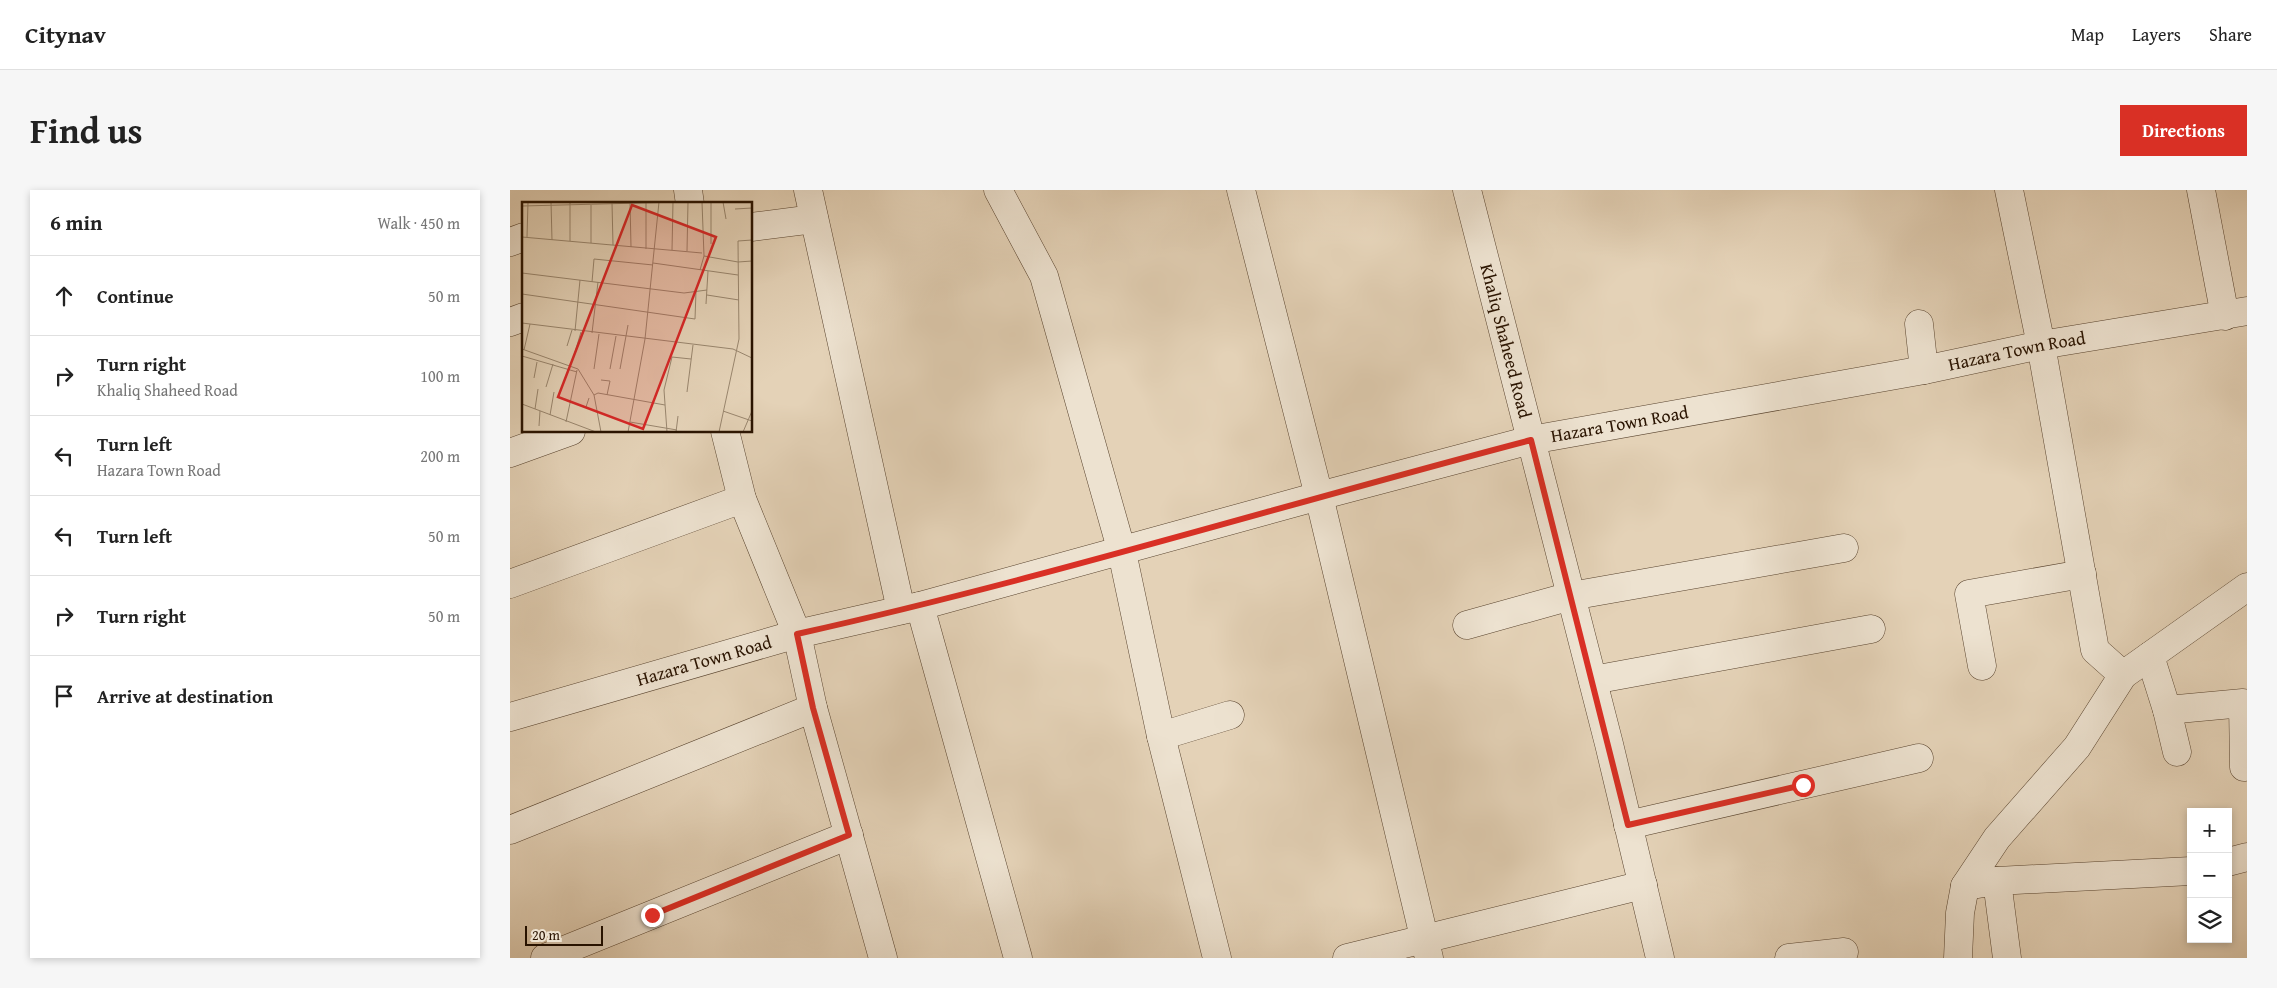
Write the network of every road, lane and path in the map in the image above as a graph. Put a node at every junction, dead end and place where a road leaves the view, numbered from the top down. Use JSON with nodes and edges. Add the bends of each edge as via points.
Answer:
{"nodes":[{"id":1,"x":808,"y":190,"type":"edge"},
{"id":2,"x":998,"y":190,"type":"edge"},
{"id":3,"x":1241,"y":190,"type":"edge"},
{"id":4,"x":1467,"y":190,"type":"edge"},
{"id":5,"x":2009,"y":190,"type":"edge"},
{"id":6,"x":2201,"y":190,"type":"edge"},
{"id":7,"x":814,"y":219,"type":"junction"},
{"id":8,"x":752,"y":227,"type":"edge"},
{"id":9,"x":522,"y":238,"type":"edge"},
{"id":10,"x":510,"y":242,"type":"edge"},
{"id":11,"x":2236,"y":314,"type":"edge"},
{"id":12,"x":522,"y":318,"type":"edge"},
{"id":13,"x":510,"y":322,"type":"edge"},
{"id":14,"x":1919,"y":324,"type":"dead end"},
{"id":15,"x":2041,"y":345,"type":"junction"},
{"id":16,"x":1924,"y":370,"type":"junction"},
{"id":17,"x":568,"y":432,"type":"edge"},
{"id":18,"x":725,"y":432,"type":"edge"},
{"id":19,"x":1531,"y":440,"type":"junction"},
{"id":20,"x":510,"y":453,"type":"edge"},
{"id":21,"x":1319,"y":496,"type":"junction"},
{"id":22,"x":742,"y":499,"type":"junction"},
{"id":23,"x":1844,"y":548,"type":"dead end"},
{"id":24,"x":1122,"y":552,"type":"junction"},
{"id":25,"x":2082,"y":574,"type":"junction"},
{"id":26,"x":510,"y":584,"type":"edge"},
{"id":27,"x":2247,"y":587,"type":"edge"},
{"id":28,"x":1571,"y":596,"type":"junction"},
{"id":29,"x":911,"y":608,"type":"junction"},
{"id":30,"x":1467,"y":624,"type":"dead end"},
{"id":31,"x":1871,"y":629,"type":"dead end"},
{"id":32,"x":797,"y":634,"type":"junction"},
{"id":33,"x":2150,"y":656,"type":"junction"},
{"id":34,"x":1982,"y":666,"type":"dead end"},
{"id":35,"x":2124,"y":675,"type":"junction"},
{"id":36,"x":1592,"y":680,"type":"junction"},
{"id":37,"x":813,"y":708,"type":"junction"},
{"id":38,"x":2167,"y":710,"type":"junction"},
{"id":39,"x":1230,"y":715,"type":"dead end"},
{"id":40,"x":510,"y":717,"type":"edge"},
{"id":41,"x":1161,"y":736,"type":"junction"},
{"id":42,"x":2177,"y":752,"type":"dead end"},
{"id":43,"x":1920,"y":758,"type":"dead end"},
{"id":44,"x":2244,"y":767,"type":"dead end"},
{"id":45,"x":1628,"y":825,"type":"junction"},
{"id":46,"x":510,"y":830,"type":"edge"},
{"id":47,"x":849,"y":835,"type":"junction"},
{"id":48,"x":2247,"y":857,"type":"edge"},
{"id":49,"x":2232,"y":861,"type":"edge"},
{"id":50,"x":2187,"y":871,"type":"edge"},
{"id":51,"x":1997,"y":881,"type":"junction"},
{"id":52,"x":1643,"y":884,"type":"junction"},
{"id":53,"x":1965,"y":886,"type":"junction"},
{"id":54,"x":1427,"y":948,"type":"edge"},
{"id":55,"x":1844,"y":952,"type":"dead end"},
{"id":56,"x":545,"y":958,"type":"edge"},
{"id":57,"x":882,"y":958,"type":"edge"},
{"id":58,"x":1018,"y":958,"type":"edge"},
{"id":59,"x":1217,"y":958,"type":"edge"},
{"id":60,"x":1347,"y":958,"type":"edge"},
{"id":61,"x":1660,"y":958,"type":"edge"},
{"id":62,"x":1789,"y":958,"type":"edge"},
{"id":63,"x":1958,"y":958,"type":"edge"},
{"id":64,"x":2007,"y":958,"type":"edge"}],
"edges":[{"from":1,"to":7,"type":"street"},
{"from":2,"to":24,"type":"street","via":[[1044,276]]},
{"from":3,"to":21,"type":"street"},
{"from":4,"to":19,"type":"street","name":"Khaliq Shaheed Road"},
{"from":5,"to":15,"type":"street"},
{"from":6,"to":11,"type":"street"},
{"from":7,"to":8,"type":"street"},
{"from":7,"to":29,"type":"street"},
{"from":9,"to":10,"type":"street"},
{"from":11,"to":15,"type":"street","name":"Hazara Town Road"},
{"from":12,"to":13,"type":"street"},
{"from":14,"to":16,"type":"street"},
{"from":15,"to":16,"type":"street","name":"Hazara Town Road"},
{"from":15,"to":25,"type":"street"},
{"from":16,"to":19,"type":"street","name":"Hazara Town Road"},
{"from":17,"to":20,"type":"street"},
{"from":18,"to":22,"type":"street"},
{"from":19,"to":21,"type":"street","name":"Hazara Town Road"},
{"from":19,"to":28,"type":"street","name":"Khaliq Shaheed Road"},
{"from":21,"to":24,"type":"street","name":"Hazara Town Road"},
{"from":21,"to":54,"type":"street"},
{"from":22,"to":26,"type":"street"},
{"from":22,"to":32,"type":"street"},
{"from":23,"to":28,"type":"street"},
{"from":24,"to":29,"type":"street","name":"Hazara Town Road"},
{"from":24,"to":41,"type":"street"},
{"from":25,"to":34,"type":"street","via":[[1969,594]]},
{"from":25,"to":35,"type":"street","via":[[2095,650]]},
{"from":27,"to":33,"type":"street"},
{"from":28,"to":30,"type":"street"},
{"from":28,"to":36,"type":"street","name":"Khaliq Shaheed Road"},
{"from":29,"to":32,"type":"street","name":"Hazara Town Road"},
{"from":29,"to":58,"type":"street"},
{"from":31,"to":36,"type":"street"},
{"from":32,"to":37,"type":"street"},
{"from":32,"to":40,"type":"street","name":"Hazara Town Road"},
{"from":33,"to":35,"type":"street"},
{"from":33,"to":38,"type":"street"},
{"from":35,"to":53,"type":"street","via":[[2076,747],[1997,838]]},
{"from":36,"to":45,"type":"street","name":"Khaliq Shaheed Road"},
{"from":37,"to":46,"type":"street"},
{"from":37,"to":47,"type":"street"},
{"from":38,"to":42,"type":"street"},
{"from":38,"to":44,"type":"street","via":[[2243,703]]},
{"from":39,"to":41,"type":"street"},
{"from":41,"to":59,"type":"street"},
{"from":43,"to":45,"type":"street"},
{"from":45,"to":52,"type":"street","name":"Khaliq Shaheed Road"},
{"from":47,"to":56,"type":"street"},
{"from":47,"to":57,"type":"street"},
{"from":48,"to":49,"type":"street"},
{"from":50,"to":51,"type":"street"},
{"from":51,"to":53,"type":"street"},
{"from":51,"to":64,"type":"street"},
{"from":52,"to":54,"type":"street"},
{"from":52,"to":61,"type":"street","name":"Khaliq Shaheed Road"},
{"from":53,"to":63,"type":"street"},
{"from":54,"to":60,"type":"street"},
{"from":55,"to":62,"type":"street"}]}
